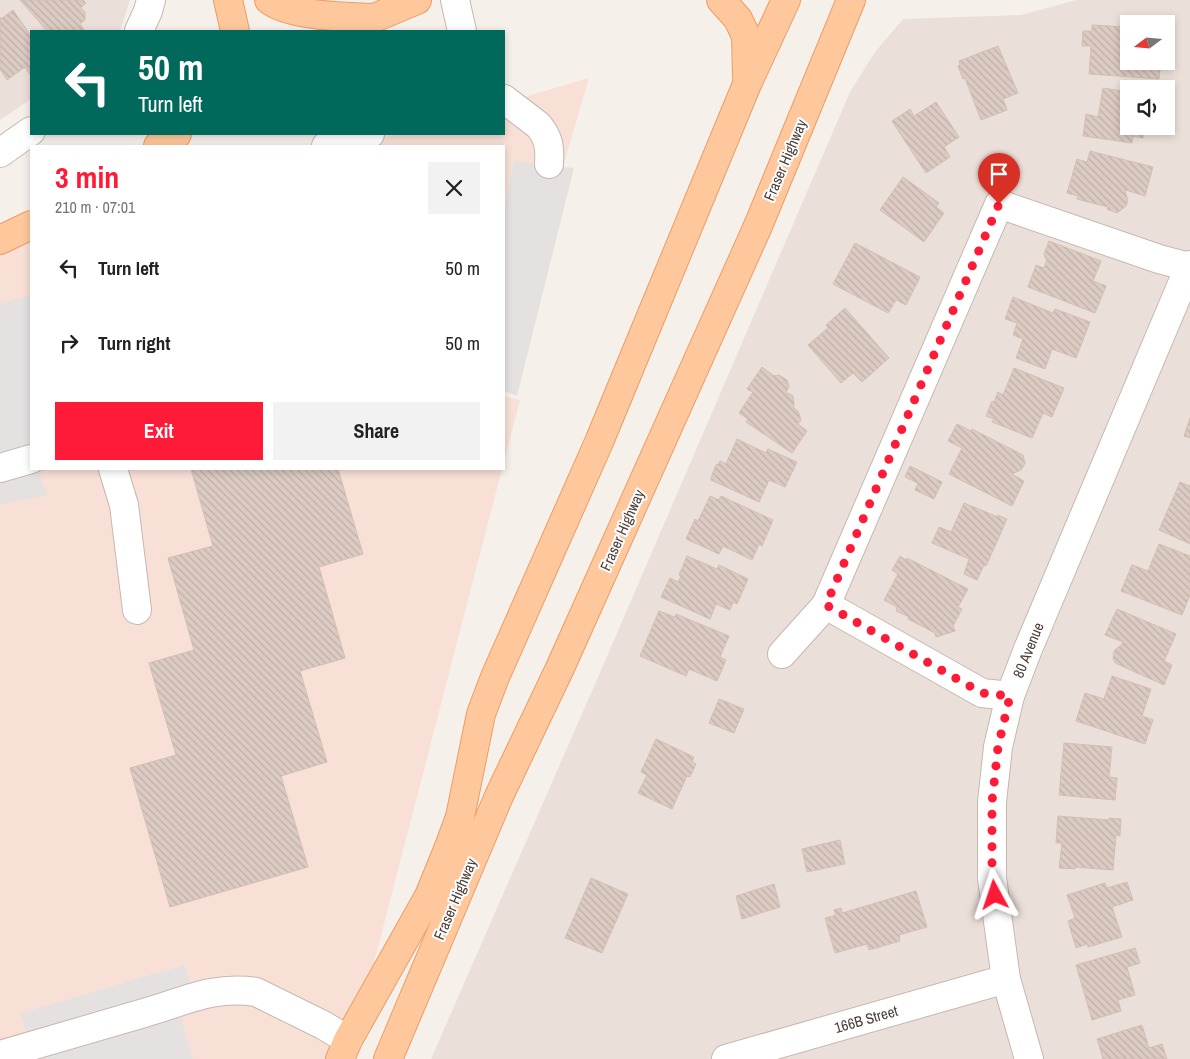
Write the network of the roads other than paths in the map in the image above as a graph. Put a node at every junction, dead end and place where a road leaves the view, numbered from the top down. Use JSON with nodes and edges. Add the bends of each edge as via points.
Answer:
{"nodes":[{"id":1,"x":228,"y":0,"type":"edge"},
{"id":2,"x":269,"y":0,"type":"edge"},
{"id":3,"x":417,"y":0,"type":"edge"},
{"id":4,"x":454,"y":0,"type":"edge"},
{"id":5,"x":721,"y":0,"type":"edge"},
{"id":6,"x":786,"y":0,"type":"edge"},
{"id":7,"x":851,"y":0,"type":"edge"},
{"id":8,"x":372,"y":18,"type":"junction"},
{"id":9,"x":235,"y":30,"type":"edge"},
{"id":10,"x":346,"y":30,"type":"edge"},
{"id":11,"x":462,"y":30,"type":"edge"},
{"id":12,"x":747,"y":84,"type":"junction"},
{"id":13,"x":505,"y":100,"type":"edge"},
{"id":14,"x":30,"y":132,"type":"edge"},
{"id":15,"x":175,"y":135,"type":"edge"},
{"id":16,"x":366,"y":135,"type":"edge"},
{"id":17,"x":160,"y":145,"type":"edge"},
{"id":18,"x":330,"y":145,"type":"edge"},
{"id":19,"x":0,"y":153,"type":"edge"},
{"id":20,"x":549,"y":164,"type":"dead end"},
{"id":21,"x":30,"y":225,"type":"edge"},
{"id":22,"x":0,"y":240,"type":"edge"},
{"id":23,"x":1190,"y":266,"type":"edge"},
{"id":24,"x":1183,"y":300,"type":"edge"},
{"id":25,"x":30,"y":459,"type":"edge"},
{"id":26,"x":0,"y":468,"type":"edge"},
{"id":27,"x":113,"y":470,"type":"edge"},
{"id":28,"x":826,"y":605,"type":"junction"},
{"id":29,"x":137,"y":610,"type":"dead end"},
{"id":30,"x":782,"y":654,"type":"dead end"},
{"id":31,"x":1010,"y":696,"type":"junction"},
{"id":32,"x":1006,"y":979,"type":"junction"},
{"id":33,"x":344,"y":1049,"type":"edge"},
{"id":34,"x":0,"y":1055,"type":"edge"},
{"id":35,"x":388,"y":1059,"type":"edge"},
{"id":36,"x":726,"y":1059,"type":"edge"},
{"id":37,"x":1029,"y":1059,"type":"edge"}],
"edges":[{"from":1,"to":9,"type":"main road"},
{"from":2,"to":8,"type":"main road","via":[[308,14]]},
{"from":3,"to":8,"type":"main road"},
{"from":4,"to":11,"type":"street"},
{"from":5,"to":12,"type":"main road","via":[[738,19],[746,36]]},
{"from":6,"to":12,"type":"main road","name":"Fraser Highway"},
{"from":7,"to":35,"type":"main road","name":"Fraser Highway","via":[[758,226],[564,659],[499,796]]},
{"from":8,"to":10,"type":"main road"},
{"from":12,"to":33,"type":"main road","name":"Fraser Highway","via":[[600,442],[495,677],[481,714],[460,817],[429,896]]},
{"from":13,"to":20,"type":"street","via":[[544,133],[549,143]]},
{"from":14,"to":19,"type":"street"},
{"from":15,"to":17,"type":"main road"},
{"from":16,"to":18,"type":"street"},
{"from":21,"to":22,"type":"main road"},
{"from":23,"to":24,"type":"street","name":"80 Avenue"},
{"from":23,"to":28,"type":"street","via":[[1159,259],[999,204]]},
{"from":24,"to":31,"type":"street","name":"80 Avenue"},
{"from":25,"to":26,"type":"street"},
{"from":27,"to":29,"type":"street","via":[[124,505]]},
{"from":28,"to":30,"type":"street"},
{"from":28,"to":31,"type":"street","via":[[982,693]]},
{"from":31,"to":32,"type":"street","name":"80 Avenue","via":[[998,747],[992,802],[992,878]]},
{"from":32,"to":36,"type":"street","name":"166B Street"},
{"from":32,"to":37,"type":"street","name":"80 Avenue"},
{"from":33,"to":34,"type":"street","via":[[323,1025],[256,992],[220,991]]}]}
